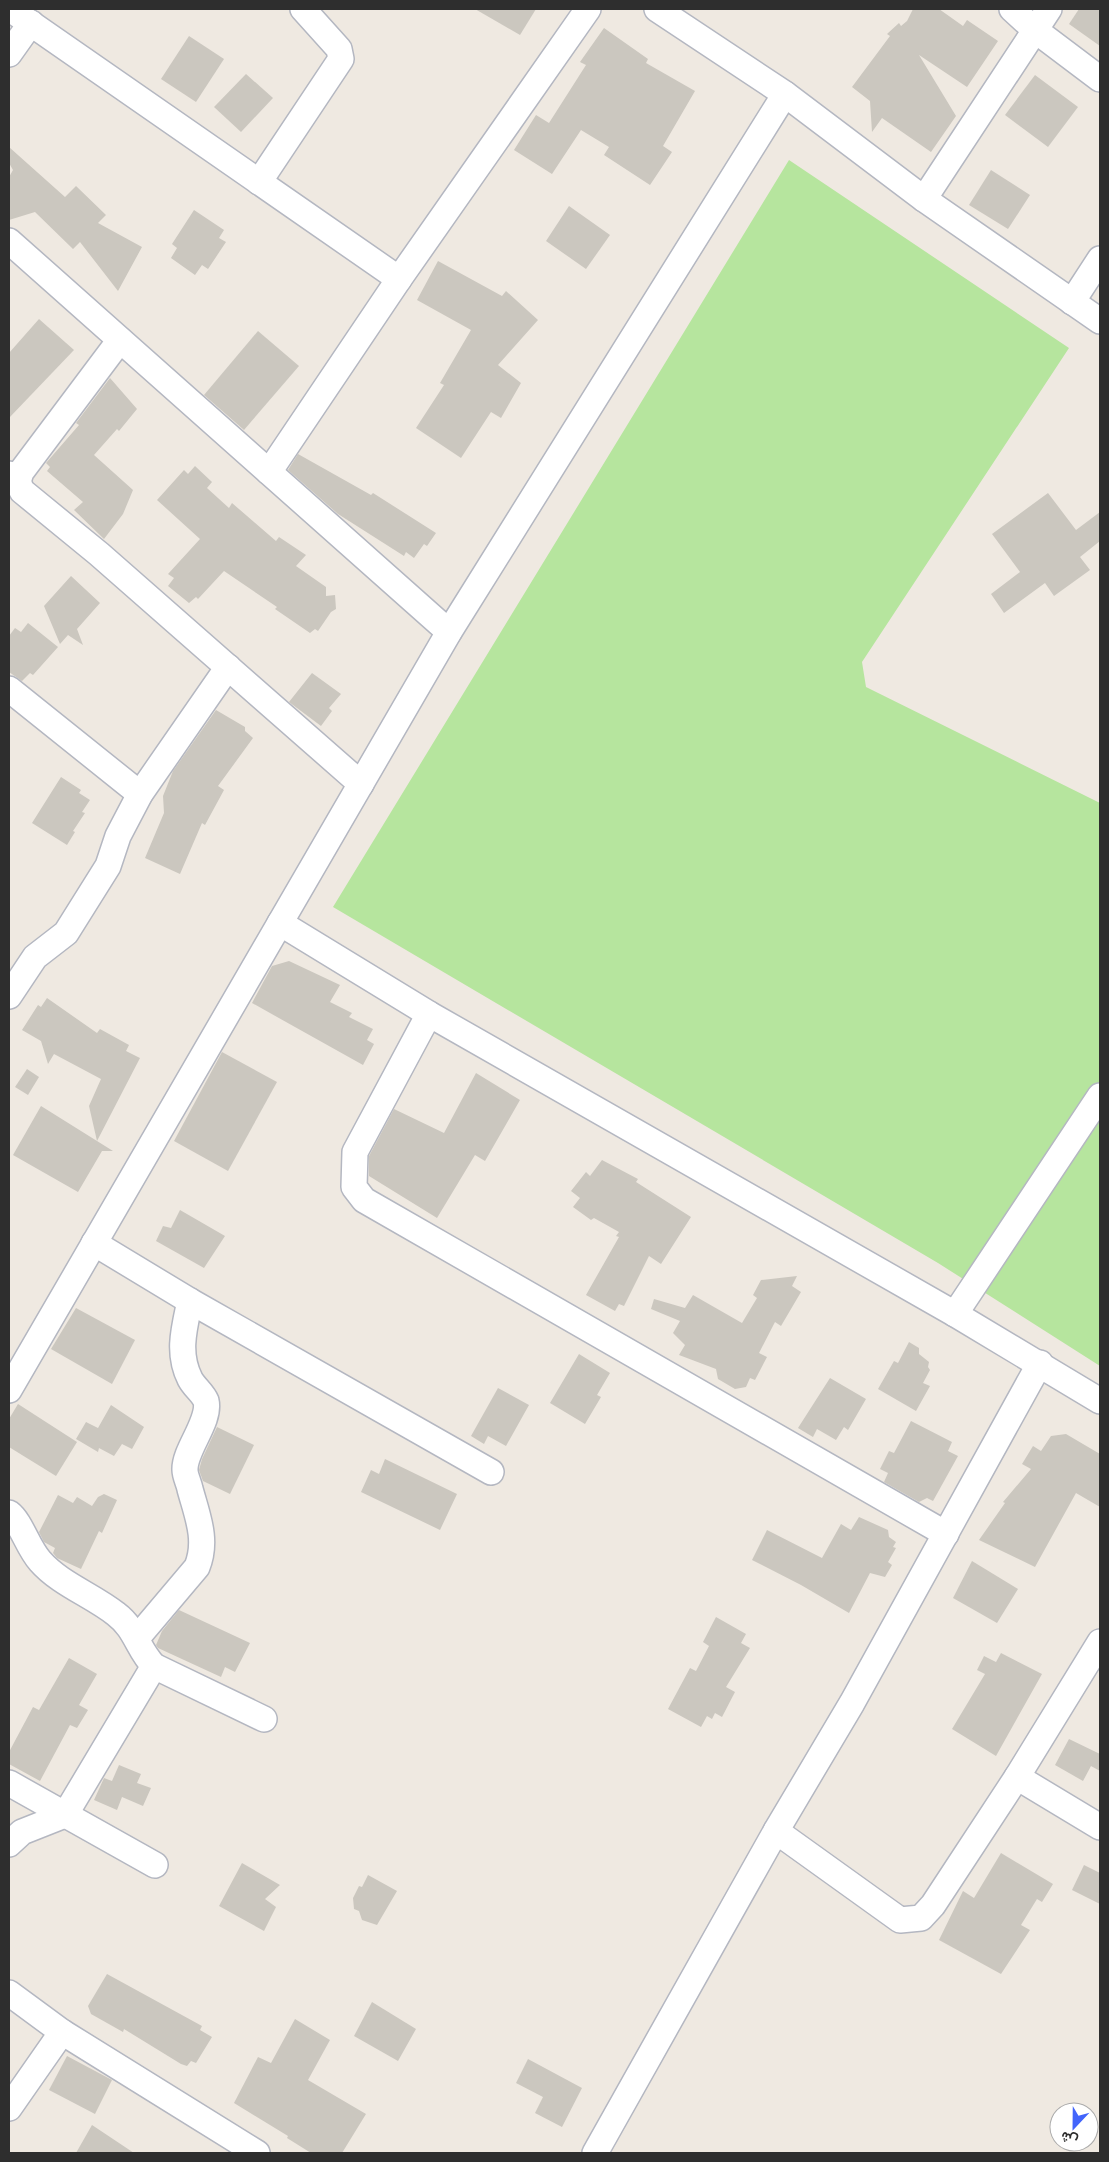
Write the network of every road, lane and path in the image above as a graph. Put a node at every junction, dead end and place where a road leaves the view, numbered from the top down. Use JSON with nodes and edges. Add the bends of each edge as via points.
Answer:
{"nodes":[{"id":1,"x":10,"y":9,"type":"edge"},
{"id":2,"x":303,"y":9,"type":"edge"},
{"id":3,"x":588,"y":9,"type":"edge"},
{"id":4,"x":657,"y":9,"type":"edge"},
{"id":5,"x":1012,"y":9,"type":"edge"},
{"id":6,"x":1048,"y":9,"type":"edge"},
{"id":7,"x":31,"y":23,"type":"junction"},
{"id":8,"x":1035,"y":30,"type":"junction"},
{"id":9,"x":9,"y":54,"type":"edge"},
{"id":10,"x":1100,"y":79,"type":"edge"},
{"id":11,"x":785,"y":94,"type":"junction"},
{"id":12,"x":259,"y":182,"type":"junction"},
{"id":13,"x":924,"y":199,"type":"junction"},
{"id":14,"x":9,"y":241,"type":"edge"},
{"id":15,"x":1100,"y":259,"type":"edge"},
{"id":16,"x":399,"y":279,"type":"junction"},
{"id":17,"x":1072,"y":302,"type":"junction"},
{"id":18,"x":1100,"y":322,"type":"edge"},
{"id":19,"x":120,"y":340,"type":"junction"},
{"id":20,"x":269,"y":472,"type":"junction"},
{"id":21,"x":13,"y":478,"type":"edge"},
{"id":22,"x":449,"y":632,"type":"junction"},
{"id":23,"x":228,"y":668,"type":"junction"},
{"id":24,"x":9,"y":689,"type":"edge"},
{"id":25,"x":361,"y":784,"type":"junction"},
{"id":26,"x":140,"y":794,"type":"junction"},
{"id":27,"x":280,"y":923,"type":"junction"},
{"id":28,"x":9,"y":996,"type":"edge"},
{"id":29,"x":429,"y":1014,"type":"junction"},
{"id":30,"x":1100,"y":1096,"type":"edge"},
{"id":31,"x":94,"y":1243,"type":"junction"},
{"id":32,"x":190,"y":1301,"type":"junction"},
{"id":33,"x":954,"y":1314,"type":"junction"},
{"id":34,"x":1040,"y":1363,"type":"junction"},
{"id":35,"x":9,"y":1390,"type":"edge"},
{"id":36,"x":1100,"y":1401,"type":"edge"},
{"id":37,"x":491,"y":1472,"type":"dead end"},
{"id":38,"x":9,"y":1513,"type":"edge"},
{"id":39,"x":946,"y":1534,"type":"junction"},
{"id":40,"x":137,"y":1638,"type":"junction"},
{"id":41,"x":1100,"y":1642,"type":"edge"},
{"id":42,"x":154,"y":1666,"type":"junction"},
{"id":43,"x":264,"y":1719,"type":"dead end"},
{"id":44,"x":1017,"y":1777,"type":"junction"},
{"id":45,"x":9,"y":1783,"type":"edge"},
{"id":46,"x":65,"y":1815,"type":"junction"},
{"id":47,"x":1100,"y":1827,"type":"edge"},
{"id":48,"x":776,"y":1831,"type":"junction"},
{"id":49,"x":9,"y":1844,"type":"edge"},
{"id":50,"x":155,"y":1865,"type":"dead end"},
{"id":51,"x":9,"y":1993,"type":"edge"},
{"id":52,"x":62,"y":2032,"type":"junction"},
{"id":53,"x":9,"y":2108,"type":"edge"},
{"id":54,"x":258,"y":2153,"type":"edge"},
{"id":55,"x":595,"y":2153,"type":"edge"}],
"edges":[{"from":1,"to":7,"type":"street"},
{"from":2,"to":12,"type":"street","via":[[339,49],[341,59]]},
{"from":3,"to":16,"type":"street"},
{"from":4,"to":11,"type":"street"},
{"from":5,"to":8,"type":"street"},
{"from":6,"to":8,"type":"street"},
{"from":7,"to":9,"type":"street"},
{"from":7,"to":12,"type":"street"},
{"from":8,"to":10,"type":"street"},
{"from":8,"to":13,"type":"street"},
{"from":11,"to":13,"type":"street"},
{"from":11,"to":22,"type":"street"},
{"from":12,"to":16,"type":"street"},
{"from":13,"to":17,"type":"street"},
{"from":14,"to":19,"type":"street"},
{"from":15,"to":17,"type":"street"},
{"from":16,"to":20,"type":"street"},
{"from":17,"to":18,"type":"street"},
{"from":19,"to":20,"type":"street"},
{"from":19,"to":21,"type":"street","via":[[21,472]]},
{"from":20,"to":22,"type":"street"},
{"from":21,"to":23,"type":"street","via":[[22,491]]},
{"from":22,"to":25,"type":"street"},
{"from":23,"to":25,"type":"street"},
{"from":23,"to":26,"type":"street"},
{"from":24,"to":26,"type":"street"},
{"from":25,"to":27,"type":"street"},
{"from":26,"to":28,"type":"street","via":[[118,836],[108,866],[66,933],[35,958]]},
{"from":27,"to":29,"type":"street"},
{"from":27,"to":31,"type":"street"},
{"from":29,"to":33,"type":"street"},
{"from":29,"to":39,"type":"street","via":[[355,1152],[354,1188],[364,1200]]},
{"from":30,"to":33,"type":"street"},
{"from":31,"to":32,"type":"street"},
{"from":31,"to":35,"type":"street"},
{"from":32,"to":37,"type":"street"},
{"from":32,"to":40,"type":"street","via":[[182,1360],[191,1381],[206,1401],[205,1414],[185,1470],[202,1534],[202,1554],[197,1567]]},
{"from":33,"to":34,"type":"street"},
{"from":34,"to":36,"type":"street"},
{"from":34,"to":39,"type":"street"},
{"from":38,"to":40,"type":"street","via":[[40,1561],[116,1614]]},
{"from":39,"to":48,"type":"street"},
{"from":40,"to":42,"type":"street","via":[[145,1658]]},
{"from":41,"to":44,"type":"street"},
{"from":42,"to":43,"type":"street"},
{"from":42,"to":46,"type":"street"},
{"from":44,"to":47,"type":"street"},
{"from":44,"to":48,"type":"street","via":[[933,1905],[920,1918],[900,1920]]},
{"from":45,"to":46,"type":"street"},
{"from":46,"to":49,"type":"street","via":[[22,1832]]},
{"from":46,"to":50,"type":"street"},
{"from":48,"to":55,"type":"street"},
{"from":51,"to":52,"type":"street"},
{"from":52,"to":53,"type":"street"},
{"from":52,"to":54,"type":"street"}]}
